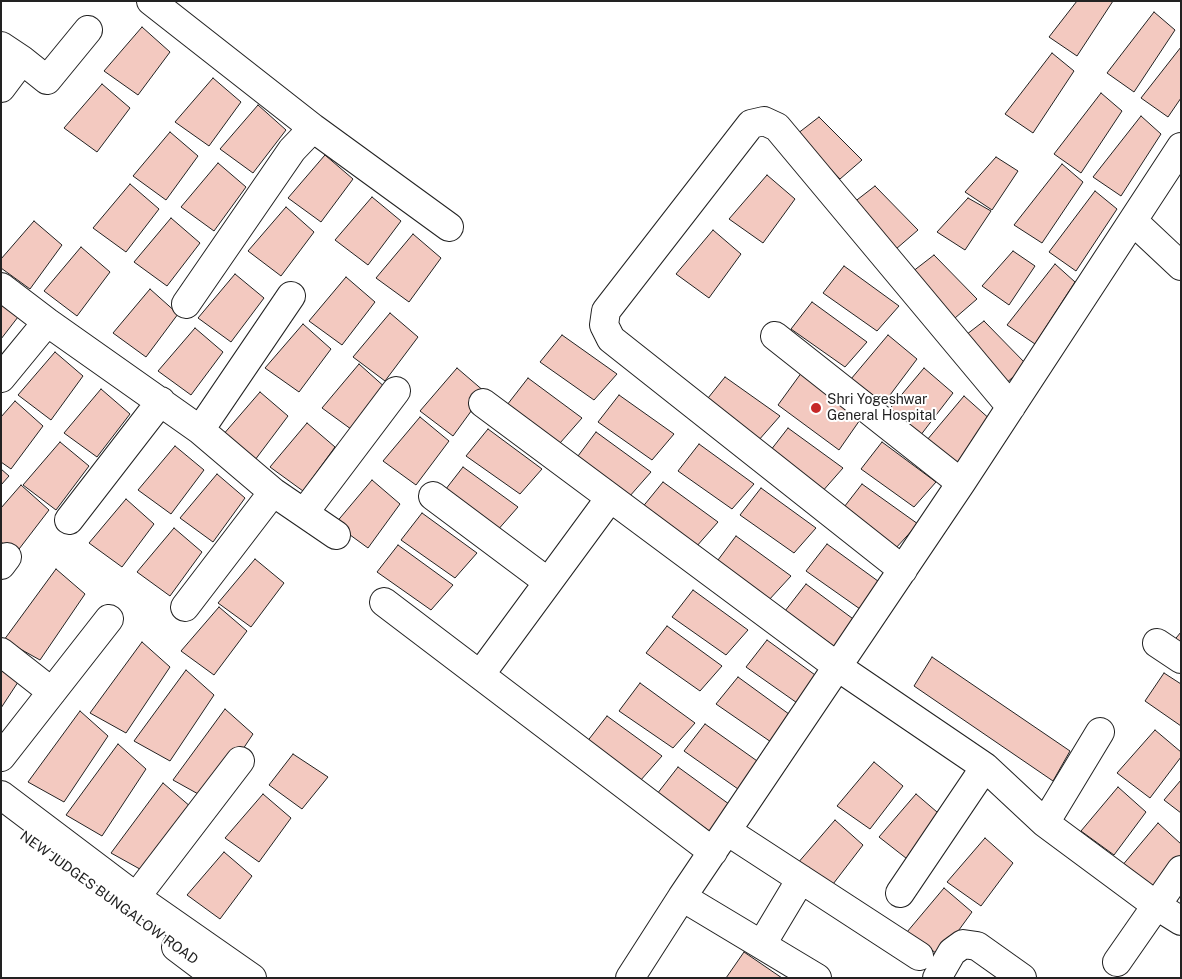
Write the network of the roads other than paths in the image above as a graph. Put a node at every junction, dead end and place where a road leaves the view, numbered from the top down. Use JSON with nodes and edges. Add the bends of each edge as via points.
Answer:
{"nodes":[{"id":1,"x":151,"y":1,"type":"edge"},
{"id":2,"x":88,"y":30,"type":"dead end"},
{"id":3,"x":11,"y":53,"type":"edge"},
{"id":4,"x":1,"y":88,"type":"edge"},
{"id":5,"x":313,"y":128,"type":"junction"},
{"id":6,"x":1181,"y":148,"type":"edge"},
{"id":7,"x":1133,"y":221,"type":"junction"},
{"id":8,"x":449,"y":227,"type":"dead end"},
{"id":9,"x":1181,"y":266,"type":"edge"},
{"id":10,"x":1,"y":287,"type":"edge"},
{"id":11,"x":291,"y":296,"type":"dead end"},
{"id":12,"x":186,"y":304,"type":"dead end"},
{"id":13,"x":48,"y":322,"type":"junction"},
{"id":14,"x":775,"y":336,"type":"dead end"},
{"id":15,"x":1,"y":378,"type":"edge"},
{"id":16,"x":396,"y":392,"type":"dead end"},
{"id":17,"x":161,"y":402,"type":"junction"},
{"id":18,"x":483,"y":403,"type":"dead end"},
{"id":19,"x":1012,"y":407,"type":"junction"},
{"id":20,"x":200,"y":430,"type":"junction"},
{"id":21,"x":961,"y":483,"type":"junction"},
{"id":22,"x":273,"y":492,"type":"junction"},
{"id":23,"x":433,"y":496,"type":"dead end"},
{"id":24,"x":610,"y":498,"type":"junction"},
{"id":25,"x":304,"y":514,"type":"junction"},
{"id":26,"x":69,"y":520,"type":"dead end"},
{"id":27,"x":336,"y":535,"type":"dead end"},
{"id":28,"x":904,"y":570,"type":"junction"},
{"id":29,"x":548,"y":582,"type":"junction"},
{"id":30,"x":384,"y":602,"type":"dead end"},
{"id":31,"x":185,"y":607,"type":"dead end"},
{"id":32,"x":109,"y":619,"type":"dead end"},
{"id":33,"x":1158,"y":644,"type":"dead end"},
{"id":34,"x":1,"y":652,"type":"edge"},
{"id":35,"x":1181,"y":659,"type":"edge"},
{"id":36,"x":838,"y":667,"type":"junction"},
{"id":37,"x":480,"y":675,"type":"junction"},
{"id":38,"x":52,"y":692,"type":"junction"},
{"id":39,"x":1100,"y":732,"type":"dead end"},
{"id":40,"x":1,"y":757,"type":"edge"},
{"id":41,"x":240,"y":760,"type":"dead end"},
{"id":42,"x":985,"y":766,"type":"junction"},
{"id":43,"x":1,"y":795,"type":"edge"},
{"id":44,"x":1,"y":819,"type":"edge"},
{"id":45,"x":1045,"y":823,"type":"junction"},
{"id":46,"x":720,"y":841,"type":"junction"},
{"id":47,"x":1181,"y":870,"type":"edge"},
{"id":48,"x":800,"y":879,"type":"junction"},
{"id":49,"x":900,"y":893,"type":"dead end"},
{"id":50,"x":136,"y":897,"type":"junction"},
{"id":51,"x":682,"y":897,"type":"junction"},
{"id":52,"x":1157,"y":906,"type":"junction"},
{"id":53,"x":1181,"y":921,"type":"edge"},
{"id":54,"x":762,"y":944,"type":"junction"},
{"id":55,"x":919,"y":956,"type":"dead end"},
{"id":56,"x":1117,"y":962,"type":"dead end"},
{"id":57,"x":217,"y":978,"type":"edge"},
{"id":58,"x":252,"y":978,"type":"edge"},
{"id":59,"x":630,"y":978,"type":"edge"},
{"id":60,"x":817,"y":978,"type":"edge"},
{"id":61,"x":937,"y":978,"type":"edge"},
{"id":62,"x":1022,"y":978,"type":"edge"}],
"edges":[{"from":1,"to":5,"type":"street"},
{"from":2,"to":3,"type":"street","via":[[47,80]]},
{"from":3,"to":4,"type":"street"},
{"from":5,"to":8,"type":"street"},
{"from":5,"to":12,"type":"street","via":[[292,150]]},
{"from":6,"to":7,"type":"street"},
{"from":7,"to":9,"type":"street"},
{"from":7,"to":19,"type":"street"},
{"from":10,"to":13,"type":"street"},
{"from":11,"to":20,"type":"street"},
{"from":13,"to":15,"type":"street"},
{"from":13,"to":17,"type":"street"},
{"from":14,"to":21,"type":"street"},
{"from":16,"to":25,"type":"street"},
{"from":17,"to":20,"type":"street"},
{"from":17,"to":26,"type":"street"},
{"from":18,"to":24,"type":"street"},
{"from":19,"to":21,"type":"street"},
{"from":19,"to":28,"type":"street","via":[[777,127],[764,121],[751,124],[606,311],[604,325],[611,339]]},
{"from":20,"to":22,"type":"street"},
{"from":21,"to":28,"type":"street"},
{"from":22,"to":25,"type":"street"},
{"from":22,"to":31,"type":"street"},
{"from":23,"to":29,"type":"street"},
{"from":24,"to":29,"type":"street"},
{"from":24,"to":36,"type":"street"},
{"from":25,"to":27,"type":"street"},
{"from":28,"to":36,"type":"street"},
{"from":29,"to":37,"type":"street"},
{"from":30,"to":37,"type":"street"},
{"from":32,"to":38,"type":"street"},
{"from":33,"to":35,"type":"street"},
{"from":34,"to":38,"type":"street"},
{"from":36,"to":42,"type":"street"},
{"from":36,"to":46,"type":"street"},
{"from":37,"to":46,"type":"street"},
{"from":38,"to":40,"type":"street"},
{"from":39,"to":45,"type":"street"},
{"from":41,"to":50,"type":"street"},
{"from":42,"to":45,"type":"street"},
{"from":42,"to":49,"type":"street"},
{"from":43,"to":50,"type":"street"},
{"from":44,"to":57,"type":"street","name":"NEW JUDGES BUNGALOW ROAD"},
{"from":45,"to":52,"type":"street"},
{"from":46,"to":48,"type":"street"},
{"from":46,"to":51,"type":"street"},
{"from":47,"to":52,"type":"street"},
{"from":48,"to":54,"type":"street"},
{"from":48,"to":55,"type":"street"},
{"from":50,"to":58,"type":"street"},
{"from":51,"to":54,"type":"street"},
{"from":51,"to":59,"type":"street"},
{"from":52,"to":53,"type":"street"},
{"from":52,"to":56,"type":"street"},
{"from":54,"to":60,"type":"street"},
{"from":61,"to":62,"type":"street","via":[[952,952],[963,944],[977,946]]}]}
